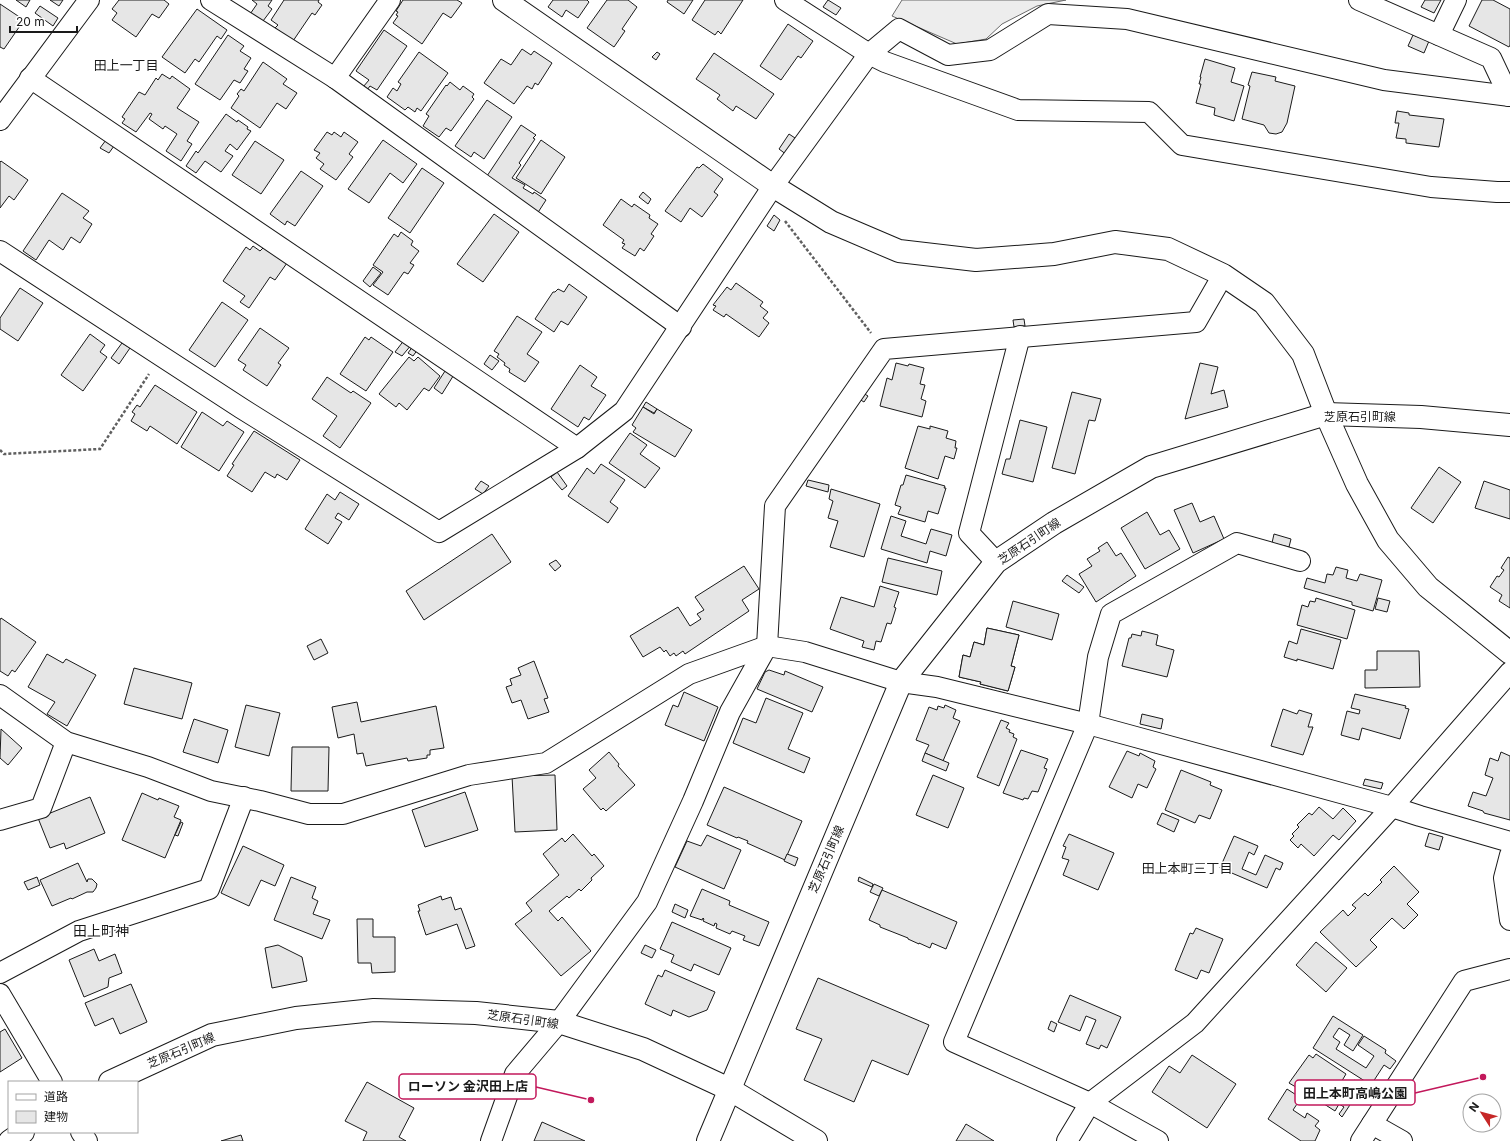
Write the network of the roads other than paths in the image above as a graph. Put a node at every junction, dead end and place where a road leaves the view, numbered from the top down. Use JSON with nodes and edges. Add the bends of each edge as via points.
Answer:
{"nodes":[{"id":1,"x":89,"y":0,"type":"edge"},
{"id":2,"x":211,"y":0,"type":"edge"},
{"id":3,"x":390,"y":0,"type":"edge"},
{"id":4,"x":504,"y":0,"type":"edge"},
{"id":5,"x":785,"y":0,"type":"edge"},
{"id":6,"x":1359,"y":0,"type":"edge"},
{"id":7,"x":1456,"y":0,"type":"edge"},
{"id":8,"x":1439,"y":35,"type":"junction"},
{"id":9,"x":870,"y":54,"type":"junction"},
{"id":10,"x":30,"y":78,"type":"junction"},
{"id":11,"x":335,"y":78,"type":"junction"},
{"id":12,"x":1510,"y":96,"type":"edge"},
{"id":13,"x":0,"y":120,"type":"edge"},
{"id":14,"x":773,"y":186,"type":"junction"},
{"id":15,"x":1510,"y":192,"type":"edge"},
{"id":16,"x":0,"y":251,"type":"edge"},
{"id":17,"x":1223,"y":275,"type":"junction"},
{"id":18,"x":681,"y":327,"type":"junction"},
{"id":19,"x":1020,"y":336,"type":"junction"},
{"id":20,"x":1326,"y":414,"type":"junction"},
{"id":21,"x":1510,"y":425,"type":"edge"},
{"id":22,"x":577,"y":448,"type":"junction"},
{"id":23,"x":1300,"y":561,"type":"dead end"},
{"id":24,"x":996,"y":562,"type":"junction"},
{"id":25,"x":767,"y":646,"type":"junction"},
{"id":26,"x":1510,"y":653,"type":"edge"},
{"id":27,"x":1510,"y":672,"type":"edge"},
{"id":28,"x":901,"y":682,"type":"junction"},
{"id":29,"x":0,"y":695,"type":"edge"},
{"id":30,"x":1088,"y":724,"type":"junction"},
{"id":31,"x":66,"y":742,"type":"junction"},
{"id":32,"x":244,"y":797,"type":"junction"},
{"id":33,"x":1392,"y":807,"type":"junction"},
{"id":34,"x":0,"y":820,"type":"edge"},
{"id":35,"x":1510,"y":842,"type":"edge"},
{"id":36,"x":1510,"y":855,"type":"edge"},
{"id":37,"x":1510,"y":920,"type":"edge"},
{"id":38,"x":1510,"y":969,"type":"edge"},
{"id":39,"x":0,"y":973,"type":"edge"},
{"id":40,"x":0,"y":994,"type":"edge"},
{"id":41,"x":559,"y":1022,"type":"junction"},
{"id":42,"x":51,"y":1081,"type":"edge"},
{"id":43,"x":112,"y":1081,"type":"edge"},
{"id":44,"x":729,"y":1089,"type":"junction"},
{"id":45,"x":1090,"y":1103,"type":"junction"},
{"id":46,"x":1372,"y":1124,"type":"junction"},
{"id":47,"x":22,"y":1133,"type":"edge"},
{"id":48,"x":10,"y":1141,"type":"edge"},
{"id":49,"x":491,"y":1141,"type":"edge"},
{"id":50,"x":708,"y":1141,"type":"edge"},
{"id":51,"x":816,"y":1141,"type":"edge"},
{"id":52,"x":1067,"y":1141,"type":"edge"},
{"id":53,"x":1158,"y":1141,"type":"edge"},
{"id":54,"x":1361,"y":1141,"type":"edge"},
{"id":55,"x":1402,"y":1141,"type":"edge"}],
"edges":[{"from":1,"to":10,"type":"street"},
{"from":2,"to":11,"type":"street"},
{"from":3,"to":11,"type":"street"},
{"from":4,"to":14,"type":"main road"},
{"from":5,"to":9,"type":"street"},
{"from":6,"to":8,"type":"street"},
{"from":7,"to":8,"type":"street"},
{"from":8,"to":12,"type":"street","via":[[1491,58]]},
{"from":9,"to":12,"type":"street","via":[[899,29],[948,55],[990,50],[1048,14],[1127,19],[1384,80]]},
{"from":9,"to":14,"type":"street"},
{"from":9,"to":15,"type":"street","via":[[884,62],[1018,110],[1149,112],[1182,145],[1430,187]]},
{"from":10,"to":13,"type":"street"},
{"from":10,"to":22,"type":"street"},
{"from":11,"to":18,"type":"street"},
{"from":14,"to":17,"type":"main road","via":[[831,222],[899,251],[976,260],[1054,254],[1115,242],[1168,249]]},
{"from":14,"to":18,"type":"street"},
{"from":16,"to":22,"type":"street","via":[[241,408],[439,532]]},
{"from":17,"to":19,"type":"street","via":[[1196,322]]},
{"from":17,"to":20,"type":"main road","via":[[1264,303],[1303,354]]},
{"from":18,"to":22,"type":"street","via":[[624,412]]},
{"from":19,"to":24,"type":"street","via":[[969,533]]},
{"from":19,"to":25,"type":"street","via":[[884,349],[775,506]]},
{"from":20,"to":21,"type":"main road","name":"芝原石引町線","via":[[1421,417]]},
{"from":20,"to":24,"type":"main road","name":"芝原石引町線","via":[[1150,467],[1054,523]]},
{"from":20,"to":26,"type":"main road","via":[[1357,484],[1388,540],[1428,587]]},
{"from":23,"to":30,"type":"street","via":[[1237,543],[1111,614],[1098,657]]},
{"from":24,"to":28,"type":"main road","name":"芝原石引町線"},
{"from":25,"to":28,"type":"street","via":[[805,652]]},
{"from":25,"to":32,"type":"street","via":[[689,674],[546,763],[469,775],[343,814],[309,814]]},
{"from":25,"to":41,"type":"street","via":[[730,712],[648,902]]},
{"from":27,"to":33,"type":"street"},
{"from":28,"to":30,"type":"street","via":[[937,688]]},
{"from":28,"to":44,"type":"main road","name":"芝原石引町線"},
{"from":29,"to":31,"type":"street"},
{"from":30,"to":33,"type":"street"},
{"from":30,"to":45,"type":"street","via":[[954,1042]]},
{"from":31,"to":32,"type":"street","via":[[148,767],[211,791]]},
{"from":31,"to":34,"type":"street","via":[[41,808]]},
{"from":32,"to":39,"type":"street","via":[[209,889],[79,931]]},
{"from":33,"to":35,"type":"street"},
{"from":33,"to":45,"type":"street","via":[[1195,1023]]},
{"from":36,"to":37,"type":"street","via":[[1504,878]]},
{"from":38,"to":46,"type":"street","via":[[1464,981]]},
{"from":40,"to":42,"type":"street"},
{"from":41,"to":43,"type":"main road","name":"芝原石引町線","via":[[476,1013],[374,1010],[296,1018],[212,1035]]},
{"from":41,"to":44,"type":"main road","name":"芝原石引町線","via":[[643,1050]]},
{"from":41,"to":49,"type":"street","via":[[515,1074]]},
{"from":44,"to":50,"type":"main road"},
{"from":44,"to":51,"type":"main road"},
{"from":45,"to":52,"type":"street"},
{"from":45,"to":53,"type":"street"},
{"from":46,"to":54,"type":"street"},
{"from":46,"to":55,"type":"street"},
{"from":47,"to":48,"type":"main road"}]}
